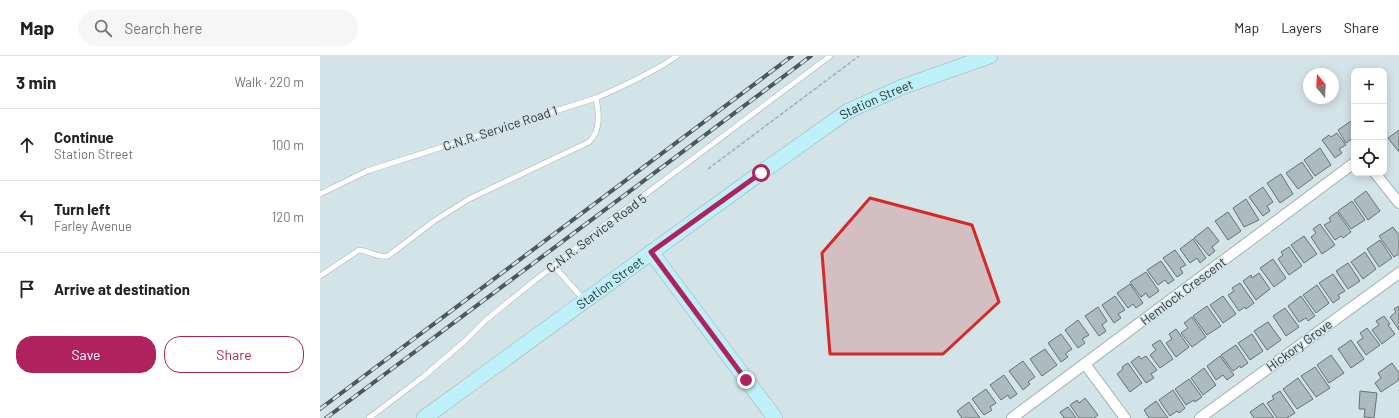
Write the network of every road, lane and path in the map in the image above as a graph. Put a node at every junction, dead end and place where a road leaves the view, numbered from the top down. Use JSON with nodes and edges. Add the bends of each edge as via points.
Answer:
{"nodes":[{"id":1,"x":677,"y":56,"type":"edge"},
{"id":2,"x":830,"y":56,"type":"edge"},
{"id":3,"x":859,"y":56,"type":"edge"},
{"id":4,"x":990,"y":56,"type":"edge"},
{"id":5,"x":596,"y":98,"type":"junction"},
{"id":6,"x":1351,"y":165,"type":"edge"},
{"id":7,"x":708,"y":169,"type":"dead end"},
{"id":8,"x":1377,"y":176,"type":"edge"},
{"id":9,"x":320,"y":194,"type":"edge"},
{"id":10,"x":1399,"y":203,"type":"edge"},
{"id":11,"x":651,"y":252,"type":"junction"},
{"id":12,"x":554,"y":266,"type":"junction"},
{"id":13,"x":1399,"y":273,"type":"edge"},
{"id":14,"x":320,"y":276,"type":"edge"},
{"id":15,"x":585,"y":300,"type":"junction"},
{"id":16,"x":1085,"y":364,"type":"junction"},
{"id":17,"x":369,"y":418,"type":"edge"},
{"id":18,"x":424,"y":418,"type":"edge"},
{"id":19,"x":775,"y":418,"type":"edge"},
{"id":20,"x":1012,"y":418,"type":"edge"},
{"id":21,"x":1125,"y":418,"type":"edge"},
{"id":22,"x":1200,"y":418,"type":"edge"}],
"edges":[{"from":1,"to":5,"type":"lane","name":"C.N.R. Service Road 1","via":[[628,84]]},
{"from":2,"to":12,"type":"lane","name":"C.N.R. Service Road 5","via":[[599,229]]},
{"from":3,"to":7,"type":"path"},
{"from":4,"to":11,"type":"street","name":"Station Street","via":[[902,87],[848,111]]},
{"from":5,"to":9,"type":"lane","name":"C.N.R. Service Road 1","via":[[367,171]]},
{"from":5,"to":14,"type":"lane","via":[[597,130],[589,142],[468,199],[388,256],[376,256],[366,250],[359,250]]},
{"from":6,"to":16,"type":"street","name":"Hemlock Crescent"},
{"from":8,"to":10,"type":"street"},
{"from":11,"to":15,"type":"street","name":"Station Street"},
{"from":11,"to":19,"type":"street"},
{"from":12,"to":15,"type":"lane"},
{"from":12,"to":17,"type":"lane","name":"C.N.R. Service Road 5","via":[[486,320],[423,378]]},
{"from":13,"to":22,"type":"street","name":"Hickory Grove"},
{"from":15,"to":18,"type":"street","name":"Station Street"},
{"from":16,"to":20,"type":"street","name":"Hemlock Crescent"},
{"from":16,"to":21,"type":"street"}]}
